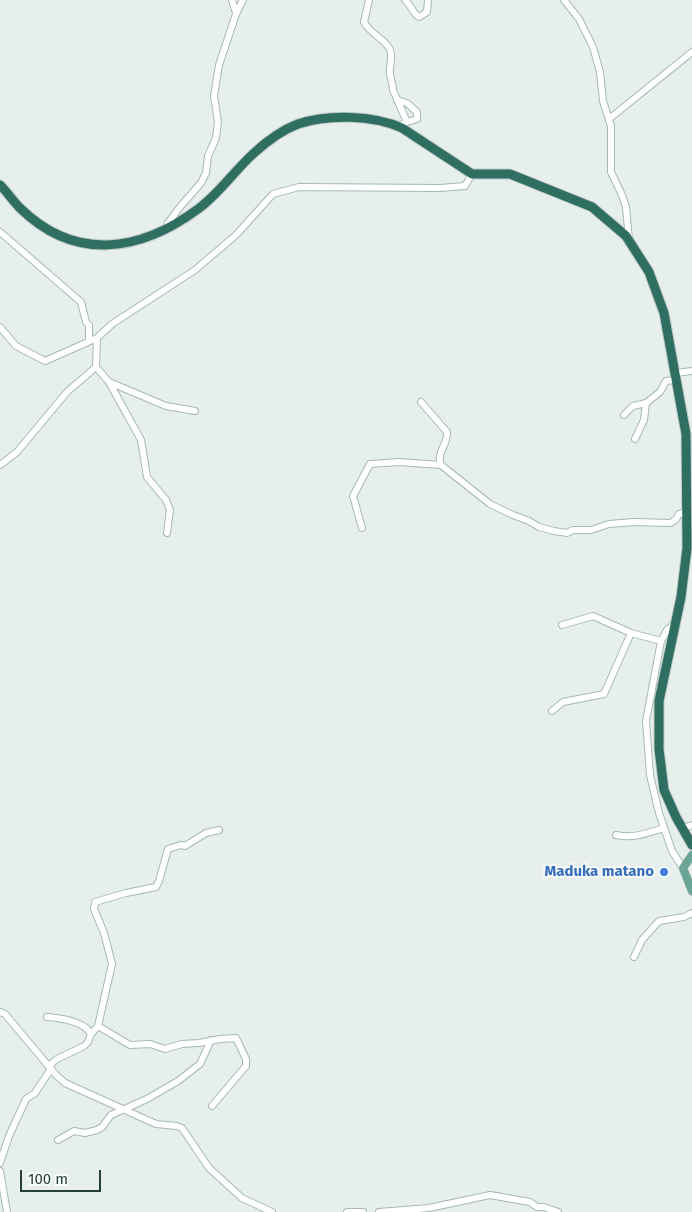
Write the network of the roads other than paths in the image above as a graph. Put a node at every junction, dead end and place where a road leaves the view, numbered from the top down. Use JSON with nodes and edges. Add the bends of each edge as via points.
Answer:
{"nodes":[{"id":1,"x":232,"y":0,"type":"edge"},
{"id":2,"x":243,"y":0,"type":"edge"},
{"id":3,"x":369,"y":0,"type":"edge"},
{"id":4,"x":405,"y":0,"type":"edge"},
{"id":5,"x":428,"y":0,"type":"edge"},
{"id":6,"x":564,"y":0,"type":"edge"},
{"id":7,"x":236,"y":13,"type":"junction"},
{"id":8,"x":692,"y":52,"type":"edge"},
{"id":9,"x":397,"y":100,"type":"junction"},
{"id":10,"x":608,"y":119,"type":"junction"},
{"id":11,"x":403,"y":125,"type":"junction"},
{"id":12,"x":472,"y":174,"type":"junction"},
{"id":13,"x":0,"y":185,"type":"edge"},
{"id":14,"x":165,"y":231,"type":"junction"},
{"id":15,"x":0,"y":232,"type":"edge"},
{"id":16,"x":629,"y":241,"type":"junction"},
{"id":17,"x":0,"y":327,"type":"edge"},
{"id":18,"x":97,"y":338,"type":"junction"},
{"id":19,"x":88,"y":342,"type":"junction"},
{"id":20,"x":96,"y":367,"type":"junction"},
{"id":21,"x":692,"y":371,"type":"edge"},
{"id":22,"x":676,"y":376,"type":"junction"},
{"id":23,"x":109,"y":382,"type":"junction"},
{"id":24,"x":421,"y":402,"type":"dead end"},
{"id":25,"x":646,"y":403,"type":"junction"},
{"id":26,"x":195,"y":411,"type":"dead end"},
{"id":27,"x":624,"y":415,"type":"dead end"},
{"id":28,"x":689,"y":434,"type":"edge"},
{"id":29,"x":635,"y":439,"type":"dead end"},
{"id":30,"x":0,"y":465,"type":"edge"},
{"id":31,"x":441,"y":465,"type":"junction"},
{"id":32,"x":686,"y":512,"type":"junction"},
{"id":33,"x":362,"y":528,"type":"dead end"},
{"id":34,"x":167,"y":533,"type":"dead end"},
{"id":35,"x":689,"y":562,"type":"edge"},
{"id":36,"x":675,"y":624,"type":"junction"},
{"id":37,"x":562,"y":625,"type":"dead end"},
{"id":38,"x":631,"y":633,"type":"junction"},
{"id":39,"x":661,"y":641,"type":"junction"},
{"id":40,"x":552,"y":711,"type":"dead end"},
{"id":41,"x":692,"y":825,"type":"edge"},
{"id":42,"x":664,"y":828,"type":"junction"},
{"id":43,"x":682,"y":828,"type":"junction"},
{"id":44,"x":219,"y":830,"type":"dead end"},
{"id":45,"x":616,"y":835,"type":"dead end"},
{"id":46,"x":692,"y":845,"type":"edge"},
{"id":47,"x":692,"y":855,"type":"edge"},
{"id":48,"x":683,"y":868,"type":"junction"},
{"id":49,"x":692,"y":891,"type":"edge"},
{"id":50,"x":692,"y":914,"type":"edge"},
{"id":51,"x":634,"y":957,"type":"dead end"},
{"id":52,"x":0,"y":1012,"type":"edge"},
{"id":53,"x":47,"y":1017,"type":"dead end"},
{"id":54,"x":98,"y":1026,"type":"junction"},
{"id":55,"x":91,"y":1034,"type":"junction"},
{"id":56,"x":211,"y":1040,"type":"junction"},
{"id":57,"x":51,"y":1069,"type":"junction"},
{"id":58,"x":212,"y":1106,"type":"dead end"},
{"id":59,"x":123,"y":1110,"type":"junction"},
{"id":60,"x":58,"y":1140,"type":"dead end"},
{"id":61,"x":0,"y":1163,"type":"edge"},
{"id":62,"x":0,"y":1171,"type":"edge"},
{"id":63,"x":7,"y":1212,"type":"edge"},
{"id":64,"x":272,"y":1212,"type":"edge"},
{"id":65,"x":347,"y":1212,"type":"edge"},
{"id":66,"x":363,"y":1212,"type":"edge"},
{"id":67,"x":379,"y":1212,"type":"edge"},
{"id":68,"x":558,"y":1212,"type":"edge"}],
"edges":[{"from":1,"to":7,"type":"street"},
{"from":2,"to":7,"type":"street"},
{"from":3,"to":9,"type":"street","via":[[364,22],[391,51],[390,76]]},
{"from":4,"to":5,"type":"street","via":[[419,17],[427,12]]},
{"from":6,"to":10,"type":"street","via":[[579,19],[593,46]]},
{"from":7,"to":14,"type":"street","via":[[219,65],[214,96],[218,122],[206,173],[202,183],[168,222]]},
{"from":8,"to":10,"type":"street"},
{"from":9,"to":11,"type":"street","via":[[404,114]]},
{"from":9,"to":11,"type":"street","via":[[407,103],[417,112],[417,119]]},
{"from":10,"to":16,"type":"street","via":[[611,126],[611,172],[626,207]]},
{"from":11,"to":12,"type":"highway"},
{"from":11,"to":14,"type":"highway","via":[[358,118],[328,118],[297,124],[269,140],[199,208]]},
{"from":12,"to":16,"type":"highway","via":[[510,174],[592,207]]},
{"from":12,"to":18,"type":"street","via":[[465,186],[299,187],[273,194],[236,236],[195,270],[112,324]]},
{"from":13,"to":14,"type":"highway","via":[[20,208],[64,238],[97,246],[126,244]]},
{"from":15,"to":19,"type":"street","via":[[81,302],[89,325]]},
{"from":16,"to":22,"type":"highway","via":[[649,272],[664,313]]},
{"from":17,"to":19,"type":"street","via":[[16,346],[45,361]]},
{"from":18,"to":19,"type":"street"},
{"from":18,"to":20,"type":"street"},
{"from":20,"to":23,"type":"street"},
{"from":20,"to":30,"type":"street","via":[[67,392],[18,452]]},
{"from":21,"to":22,"type":"street"},
{"from":22,"to":25,"type":"street","via":[[666,381],[660,392]]},
{"from":22,"to":28,"type":"highway"},
{"from":23,"to":26,"type":"street","via":[[166,406]]},
{"from":23,"to":34,"type":"street","via":[[141,440],[147,476],[170,510]]},
{"from":24,"to":31,"type":"street","via":[[447,432],[440,454]]},
{"from":25,"to":27,"type":"street","via":[[633,406]]},
{"from":25,"to":29,"type":"street","via":[[644,420]]},
{"from":28,"to":32,"type":"highway"},
{"from":31,"to":32,"type":"street","via":[[490,504],[554,531],[566,533],[634,522],[671,523],[679,514]]},
{"from":31,"to":33,"type":"street","via":[[370,464],[354,496]]},
{"from":32,"to":35,"type":"highway"},
{"from":35,"to":36,"type":"highway"},
{"from":36,"to":39,"type":"street"},
{"from":36,"to":43,"type":"highway","via":[[660,701],[659,749],[664,790]]},
{"from":37,"to":38,"type":"street","via":[[594,616]]},
{"from":38,"to":39,"type":"street"},
{"from":38,"to":40,"type":"street","via":[[604,694],[563,702]]},
{"from":39,"to":42,"type":"street","via":[[646,721],[650,775]]},
{"from":41,"to":43,"type":"street"},
{"from":42,"to":45,"type":"street","via":[[642,836],[626,838]]},
{"from":42,"to":48,"type":"street","via":[[672,851]]},
{"from":43,"to":46,"type":"highway"},
{"from":44,"to":54,"type":"street","via":[[206,833],[185,846],[168,849],[156,887],[96,902],[94,909],[112,964]]},
{"from":47,"to":48,"type":"main road"},
{"from":48,"to":49,"type":"main road"},
{"from":50,"to":51,"type":"street","via":[[659,921],[642,940]]},
{"from":52,"to":57,"type":"street"},
{"from":53,"to":55,"type":"street","via":[[85,1026]]},
{"from":54,"to":55,"type":"street"},
{"from":54,"to":56,"type":"street","via":[[135,1046],[150,1044],[165,1049]]},
{"from":55,"to":57,"type":"street","via":[[84,1046],[57,1058]]},
{"from":56,"to":58,"type":"street","via":[[236,1038],[247,1064]]},
{"from":56,"to":59,"type":"street","via":[[197,1068]]},
{"from":57,"to":59,"type":"street","via":[[65,1083]]},
{"from":57,"to":61,"type":"street","via":[[26,1099]]},
{"from":59,"to":60,"type":"street","via":[[111,1115],[97,1130],[74,1131]]},
{"from":59,"to":64,"type":"street","via":[[156,1124],[182,1128],[209,1168],[242,1198]]},
{"from":62,"to":63,"type":"street"},
{"from":65,"to":66,"type":"street"},
{"from":67,"to":68,"type":"street","via":[[429,1208],[490,1195],[530,1202]]}]}
